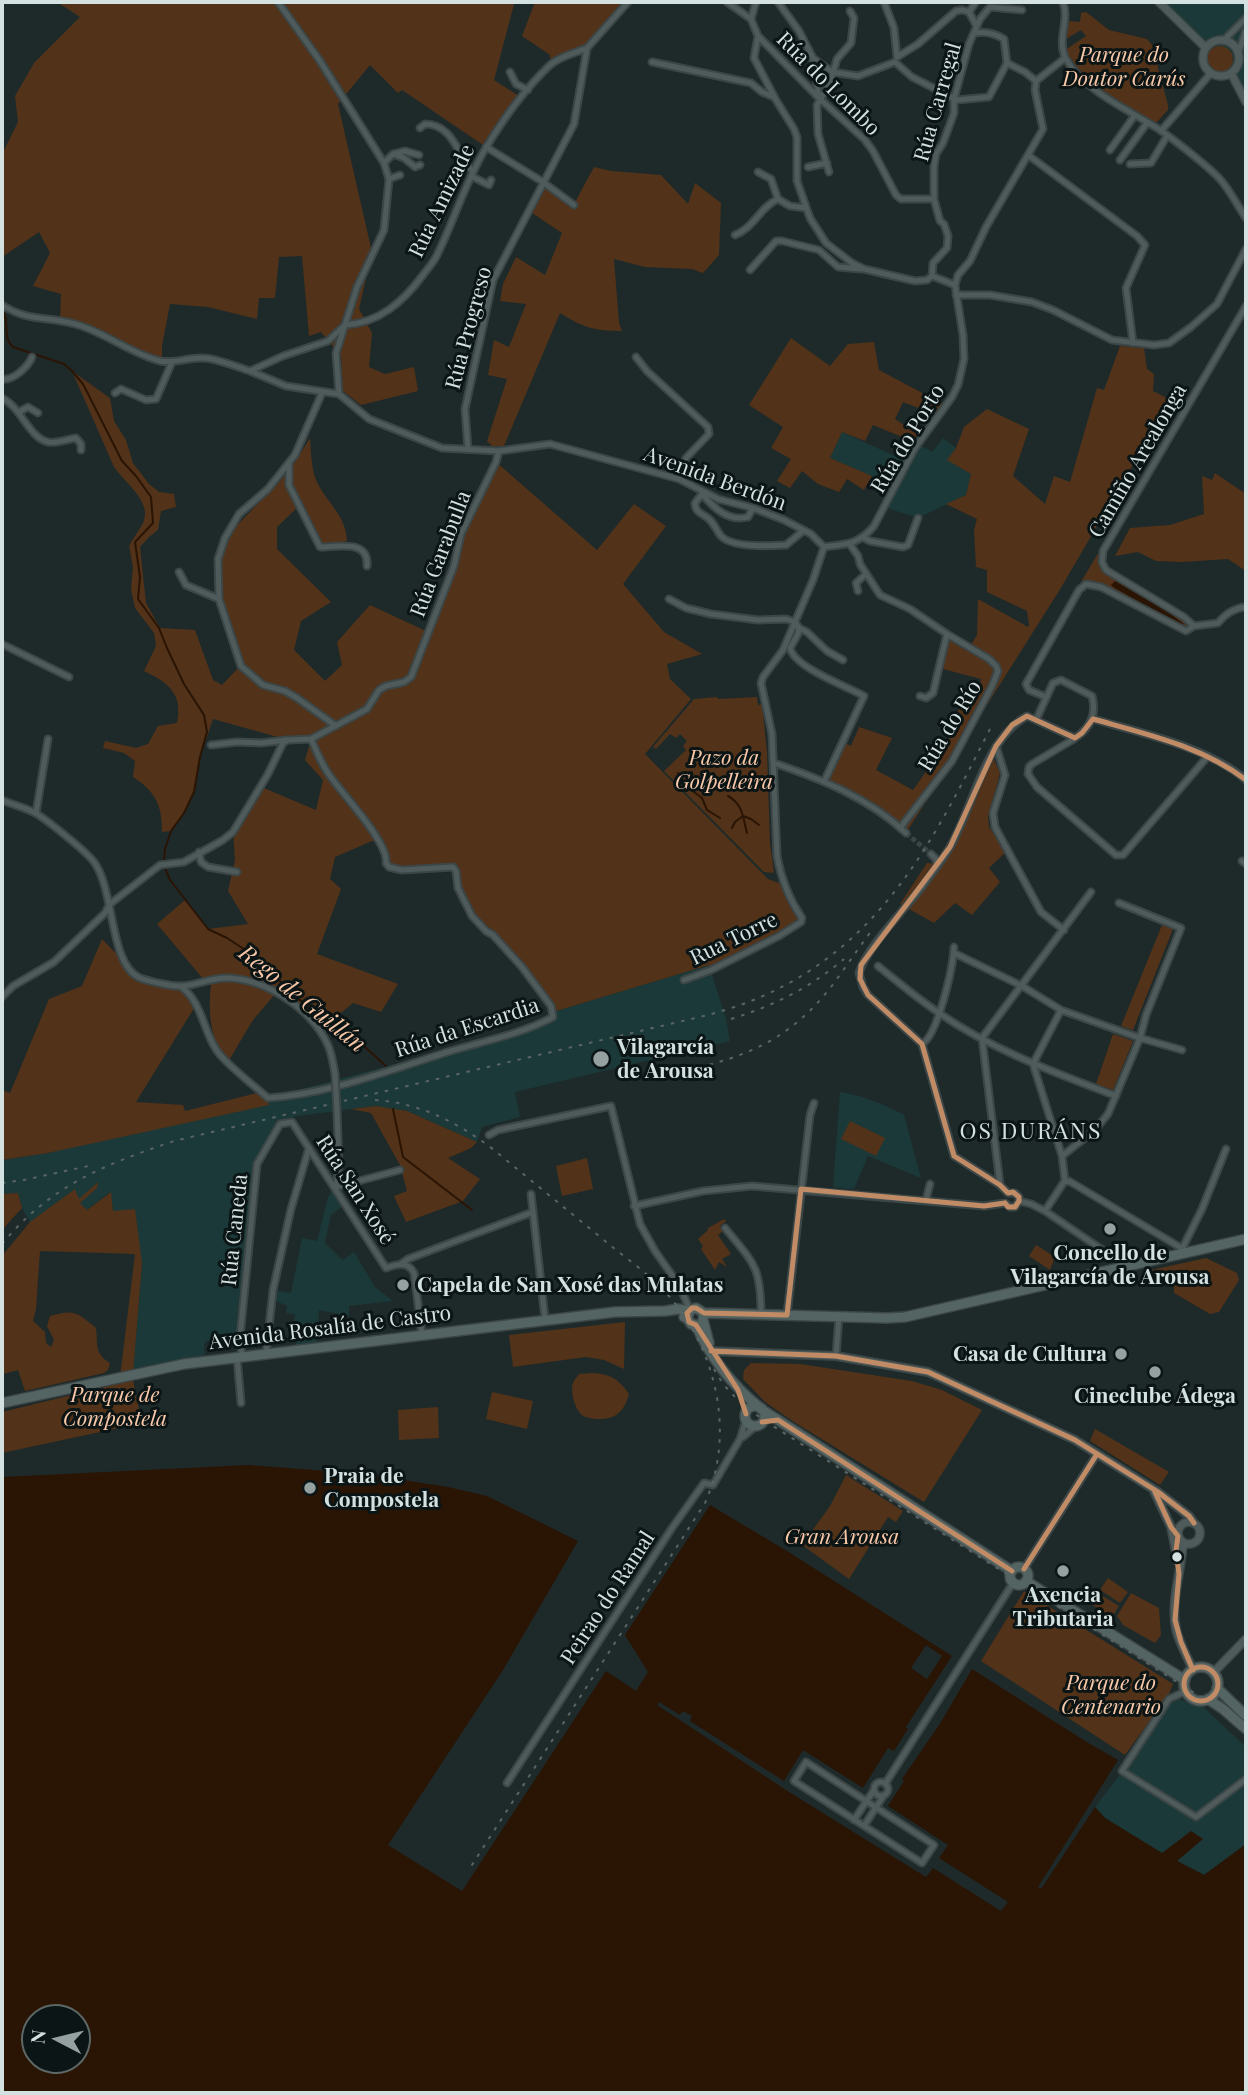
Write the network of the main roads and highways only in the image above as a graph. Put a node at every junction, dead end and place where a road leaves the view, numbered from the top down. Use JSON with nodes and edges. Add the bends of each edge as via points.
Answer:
{"nodes":[{"id":1,"x":1246,"y":1239,"type":"edge"},
{"id":2,"x":695,"y":1315,"type":"junction"},
{"id":3,"x":739,"y":1391,"type":"junction"},
{"id":4,"x":2,"y":1404,"type":"edge"},
{"id":5,"x":760,"y":1408,"type":"junction"},
{"id":6,"x":746,"y":1417,"type":"junction"},
{"id":7,"x":778,"y":1420,"type":"junction"},
{"id":8,"x":760,"y":1424,"type":"junction"},
{"id":9,"x":1012,"y":1571,"type":"junction"},
{"id":10,"x":1026,"y":1581,"type":"junction"},
{"id":11,"x":1185,"y":1680,"type":"junction"},
{"id":12,"x":1217,"y":1688,"type":"junction"},
{"id":13,"x":1208,"y":1699,"type":"junction"},
{"id":14,"x":1246,"y":1716,"type":"edge"},
{"id":15,"x":1246,"y":1729,"type":"edge"}],
"edges":[{"from":1,"to":2,"type":"main road","name":"Avenida Rosalía de Castro","via":[[905,1317]]},
{"from":2,"to":3,"type":"main road","via":[[711,1351]]},
{"from":2,"to":4,"type":"main road","name":"Avenida Rosalía de Castro","via":[[679,1309],[615,1311],[239,1357],[152,1370]]},
{"from":3,"to":5,"type":"main road"},
{"from":3,"to":6,"type":"main road"},
{"from":5,"to":6,"type":"main road","via":[[751,1407]]},
{"from":5,"to":7,"type":"main road"},
{"from":5,"to":8,"type":"main road","via":[[765,1415]]},
{"from":6,"to":8,"type":"main road","via":[[751,1424]]},
{"from":7,"to":8,"type":"main road"},
{"from":7,"to":9,"type":"main road"},
{"from":9,"to":10,"type":"main road","via":[[1024,1569]]},
{"from":9,"to":10,"type":"main road","via":[[1013,1583]]},
{"from":10,"to":11,"type":"main road"},
{"from":11,"to":12,"type":"main road","via":[[1193,1670],[1204,1668],[1213,1673]]},
{"from":11,"to":13,"type":"main road","via":[[1186,1691],[1196,1700]]},
{"from":12,"to":13,"type":"main road"},
{"from":12,"to":14,"type":"main road"},
{"from":13,"to":15,"type":"main road"}]}
